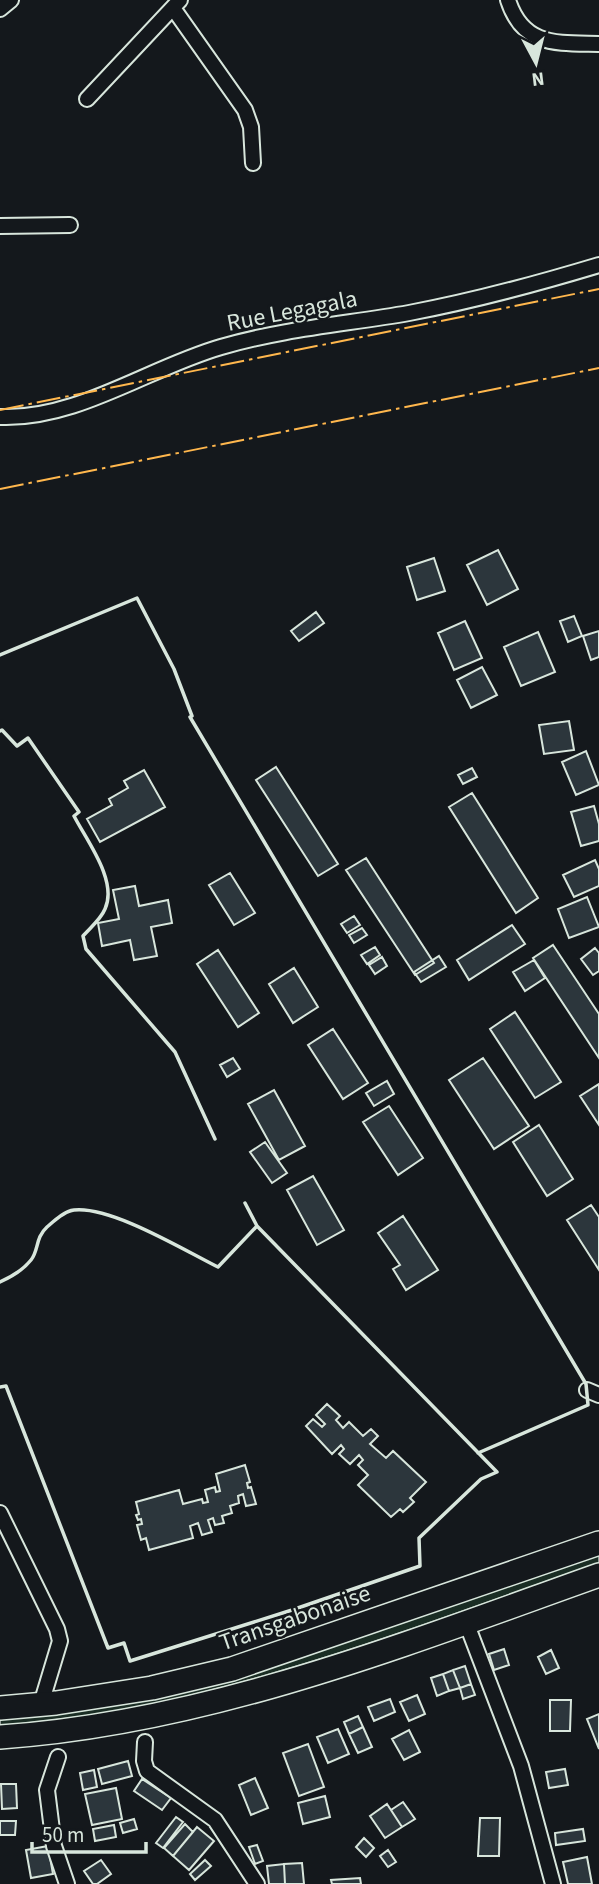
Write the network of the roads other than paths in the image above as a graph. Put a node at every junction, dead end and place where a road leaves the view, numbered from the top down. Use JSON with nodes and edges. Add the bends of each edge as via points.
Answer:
{"nodes":[{"id":1,"x":11,"y":0,"type":"edge"},
{"id":2,"x":508,"y":0,"type":"edge"},
{"id":3,"x":176,"y":4,"type":"edge"},
{"id":4,"x":0,"y":9,"type":"edge"},
{"id":5,"x":599,"y":44,"type":"edge"},
{"id":6,"x":87,"y":99,"type":"dead end"},
{"id":7,"x":253,"y":163,"type":"dead end"},
{"id":8,"x":70,"y":225,"type":"dead end"},
{"id":9,"x":0,"y":226,"type":"edge"},
{"id":10,"x":599,"y":265,"type":"edge"},
{"id":11,"x":0,"y":417,"type":"edge"},
{"id":12,"x":0,"y":1513,"type":"edge"},
{"id":13,"x":599,"y":1543,"type":"edge"},
{"id":14,"x":599,"y":1575,"type":"edge"},
{"id":15,"x":466,"y":1622,"type":"junction"},
{"id":16,"x":41,"y":1704,"type":"junction"},
{"id":17,"x":0,"y":1708,"type":"edge"},
{"id":18,"x":0,"y":1737,"type":"edge"},
{"id":19,"x":145,"y":1742,"type":"dead end"},
{"id":20,"x":58,"y":1757,"type":"dead end"},
{"id":21,"x":67,"y":1884,"type":"edge"},
{"id":22,"x":257,"y":1884,"type":"edge"},
{"id":23,"x":553,"y":1884,"type":"edge"}],
"edges":[{"from":1,"to":4,"type":"street"},
{"from":2,"to":5,"type":"street","via":[[514,19],[541,38],[555,43]]},
{"from":3,"to":6,"type":"street"},
{"from":3,"to":7,"type":"street","via":[[245,110]]},
{"from":8,"to":9,"type":"street"},
{"from":10,"to":11,"type":"street","name":"Rue Legagala","via":[[471,300],[220,347],[76,404],[25,418]]},
{"from":12,"to":16,"type":"street","via":[[60,1641]]},
{"from":13,"to":16,"type":"highway","name":"Transgabonaise","via":[[232,1669],[152,1688]]},
{"from":14,"to":15,"type":"highway"},
{"from":15,"to":18,"type":"highway","via":[[204,1704],[107,1725]]},
{"from":15,"to":23,"type":"street","via":[[521,1766]]},
{"from":16,"to":17,"type":"highway","name":"Transgabonaise"},
{"from":19,"to":22,"type":"street","via":[[147,1771],[215,1820]]},
{"from":20,"to":21,"type":"street","via":[[47,1790],[54,1846]]}]}
